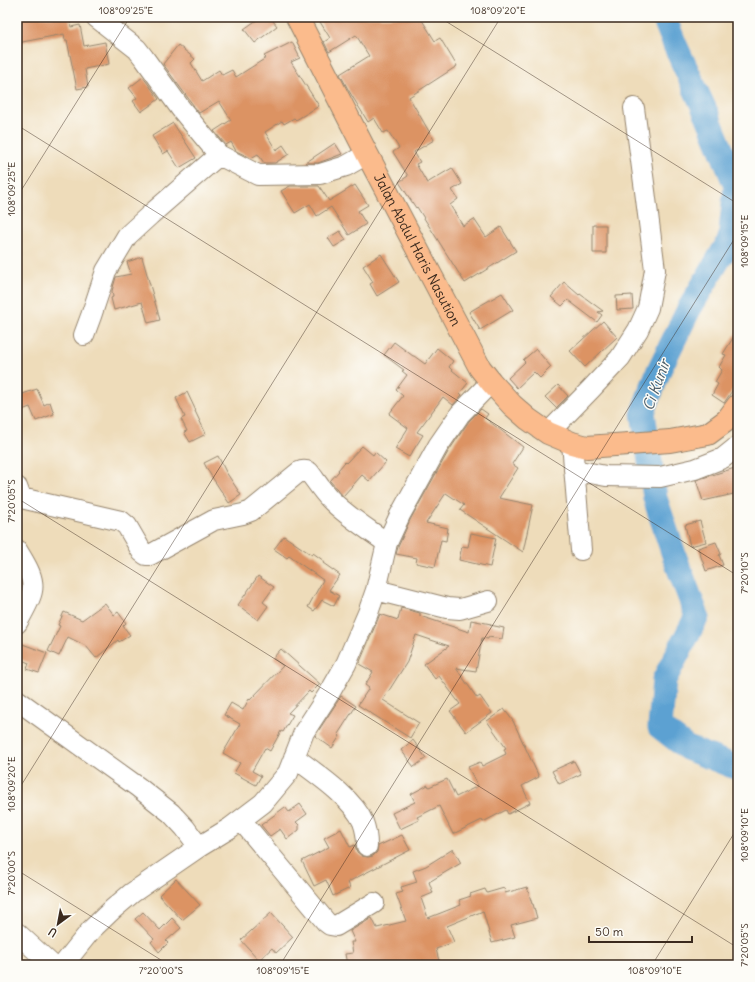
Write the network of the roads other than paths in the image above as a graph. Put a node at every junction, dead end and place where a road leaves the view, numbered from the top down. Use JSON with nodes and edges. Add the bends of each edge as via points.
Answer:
{"nodes":[{"id":1,"x":96,"y":17,"type":"edge"},
{"id":2,"x":297,"y":17,"type":"edge"},
{"id":3,"x":634,"y":108,"type":"dead end"},
{"id":4,"x":367,"y":154,"type":"junction"},
{"id":5,"x":219,"y":155,"type":"junction"},
{"id":6,"x":84,"y":335,"type":"dead end"},
{"id":7,"x":491,"y":382,"type":"junction"},
{"id":8,"x":738,"y":405,"type":"edge"},
{"id":9,"x":548,"y":433,"type":"junction"},
{"id":10,"x":579,"y":445,"type":"junction"},
{"id":11,"x":738,"y":446,"type":"edge"},
{"id":12,"x":574,"y":470,"type":"junction"},
{"id":13,"x":18,"y":498,"type":"edge"},
{"id":14,"x":387,"y":543,"type":"junction"},
{"id":15,"x":17,"y":550,"type":"edge"},
{"id":16,"x":581,"y":550,"type":"dead end"},
{"id":17,"x":376,"y":590,"type":"junction"},
{"id":18,"x":488,"y":601,"type":"dead end"},
{"id":19,"x":17,"y":623,"type":"edge"},
{"id":20,"x":17,"y":700,"type":"edge"},
{"id":21,"x":294,"y":757,"type":"junction"},
{"id":22,"x":241,"y":820,"type":"junction"},
{"id":23,"x":367,"y":846,"type":"dead end"},
{"id":24,"x":199,"y":847,"type":"junction"},
{"id":25,"x":374,"y":903,"type":"dead end"},
{"id":26,"x":17,"y":933,"type":"edge"},
{"id":27,"x":52,"y":965,"type":"edge"},
{"id":28,"x":63,"y":965,"type":"edge"}],
"edges":[{"from":1,"to":5,"type":"street","via":[[137,49]]},
{"from":2,"to":4,"type":"main road","name":"Jalan Abdul Haris Nasution"},
{"from":3,"to":9,"type":"street","via":[[655,270],[648,308],[638,330],[620,358]]},
{"from":4,"to":5,"type":"street","via":[[346,166],[320,174],[287,175],[258,175]]},
{"from":4,"to":7,"type":"main road","name":"Jalan Abdul Haris Nasution","via":[[480,368]]},
{"from":5,"to":6,"type":"street","via":[[127,236],[106,271]]},
{"from":7,"to":9,"type":"main road","name":"Jalan Abdul Haris Nasution","via":[[512,405]]},
{"from":7,"to":14,"type":"street","via":[[460,414],[438,446]]},
{"from":8,"to":10,"type":"main road","via":[[727,420],[708,434],[670,440]]},
{"from":9,"to":10,"type":"main road","name":"Jalan Abdul Haris Nasution"},
{"from":10,"to":12,"type":"street"},
{"from":11,"to":12,"type":"street","via":[[722,458],[695,469],[660,477],[606,476]]},
{"from":12,"to":16,"type":"street"},
{"from":13,"to":14,"type":"street","via":[[121,521],[127,526],[142,552],[150,555],[214,520],[251,511],[305,470],[330,499]]},
{"from":14,"to":17,"type":"street"},
{"from":15,"to":19,"type":"street","via":[[28,568],[32,582],[32,592]]},
{"from":17,"to":18,"type":"street","via":[[447,608],[460,609]]},
{"from":17,"to":21,"type":"street","via":[[346,664],[304,732]]},
{"from":20,"to":24,"type":"street","via":[[166,809]]},
{"from":21,"to":22,"type":"street","via":[[288,773],[263,803]]},
{"from":21,"to":23,"type":"street","via":[[346,799],[356,811],[363,822]]},
{"from":22,"to":24,"type":"street"},
{"from":22,"to":25,"type":"street","via":[[330,925],[336,926]]},
{"from":24,"to":28,"type":"street","via":[[113,909],[91,930]]},
{"from":26,"to":27,"type":"street"}]}
